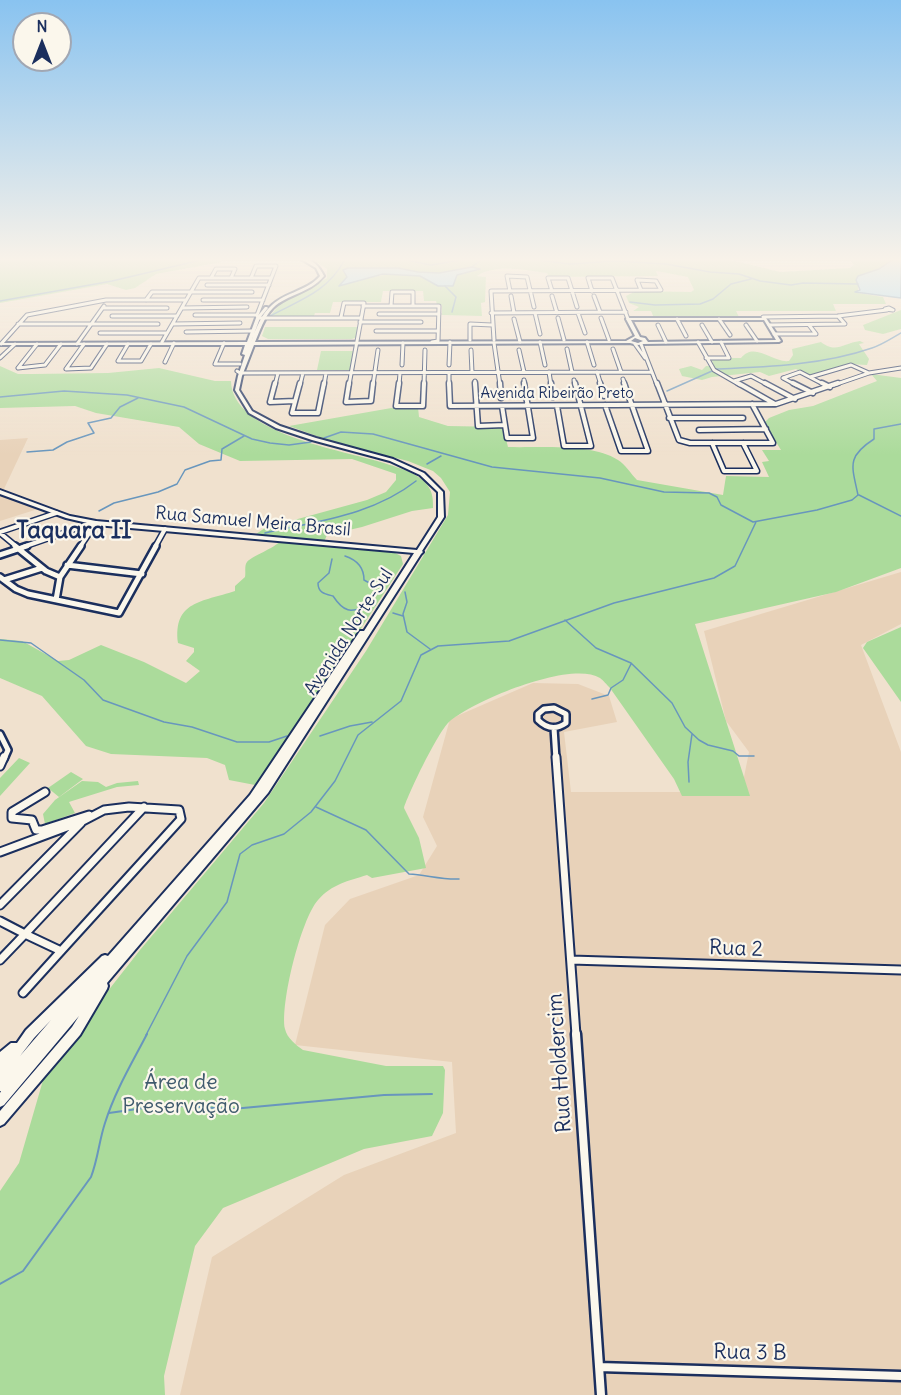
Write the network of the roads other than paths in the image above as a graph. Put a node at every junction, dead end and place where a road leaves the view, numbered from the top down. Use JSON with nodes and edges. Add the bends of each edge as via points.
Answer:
{"nodes":[{"id":1,"x":18,"y":324,"type":"edge"},
{"id":2,"x":91,"y":324,"type":"edge"},
{"id":3,"x":173,"y":324,"type":"edge"},
{"id":4,"x":255,"y":324,"type":"edge"},
{"id":5,"x":261,"y":324,"type":"edge"},
{"id":6,"x":360,"y":324,"type":"edge"},
{"id":7,"x":438,"y":324,"type":"edge"},
{"id":8,"x":470,"y":324,"type":"edge"},
{"id":9,"x":472,"y":324,"type":"edge"},
{"id":10,"x":515,"y":324,"type":"edge"},
{"id":11,"x":538,"y":324,"type":"edge"},
{"id":12,"x":560,"y":324,"type":"edge"},
{"id":13,"x":582,"y":324,"type":"edge"},
{"id":14,"x":603,"y":324,"type":"edge"},
{"id":15,"x":629,"y":324,"type":"edge"},
{"id":16,"x":680,"y":324,"type":"edge"},
{"id":17,"x":723,"y":324,"type":"edge"},
{"id":18,"x":841,"y":324,"type":"edge"},
{"id":19,"x":492,"y":325,"type":"joint"},
{"id":20,"x":658,"y":325,"type":"dead end"},
{"id":21,"x":702,"y":325,"type":"dead end"},
{"id":22,"x":746,"y":325,"type":"dead end"},
{"id":23,"x":769,"y":325,"type":"joint"},
{"id":24,"x":809,"y":325,"type":"junction"},
{"id":25,"x":376,"y":331,"type":"dead end"},
{"id":26,"x":438,"y":331,"type":"junction"},
{"id":27,"x":186,"y":332,"type":"dead end"},
{"id":28,"x":100,"y":333,"type":"dead end"},
{"id":29,"x":167,"y":333,"type":"junction"},
{"id":30,"x":585,"y":333,"type":"dead end"},
{"id":31,"x":540,"y":334,"type":"dead end"},
{"id":32,"x":774,"y":334,"type":"junction"},
{"id":33,"x":730,"y":335,"type":"dead end"},
{"id":34,"x":686,"y":336,"type":"dead end"},
{"id":35,"x":632,"y":339,"type":"junction"},
{"id":36,"x":470,"y":340,"type":"junction"},
{"id":37,"x":564,"y":340,"type":"junction"},
{"id":38,"x":609,"y":340,"type":"junction"},
{"id":39,"x":251,"y":341,"type":"junction"},
{"id":40,"x":435,"y":341,"type":"junction"},
{"id":41,"x":494,"y":341,"type":"junction"},
{"id":42,"x":519,"y":341,"type":"junction"},
{"id":43,"x":757,"y":341,"type":"junction"},
{"id":44,"x":162,"y":342,"type":"junction"},
{"id":45,"x":239,"y":342,"type":"junction"},
{"id":46,"x":263,"y":342,"type":"junction"},
{"id":47,"x":357,"y":342,"type":"junction"},
{"id":48,"x":455,"y":342,"type":"junction"},
{"id":49,"x":540,"y":342,"type":"junction"},
{"id":50,"x":587,"y":342,"type":"junction"},
{"id":51,"x":666,"y":342,"type":"junction"},
{"id":52,"x":698,"y":342,"type":"junction"},
{"id":53,"x":712,"y":342,"type":"junction"},
{"id":54,"x":721,"y":342,"type":"junction"},
{"id":55,"x":1,"y":343,"type":"edge"},
{"id":56,"x":80,"y":343,"type":"junction"},
{"id":57,"x":224,"y":343,"type":"junction"},
{"id":58,"x":403,"y":343,"type":"junction"},
{"id":59,"x":641,"y":343,"type":"junction"},
{"id":60,"x":15,"y":344,"type":"junction"},
{"id":61,"x":37,"y":344,"type":"junction"},
{"id":62,"x":61,"y":344,"type":"junction"},
{"id":63,"x":107,"y":344,"type":"junction"},
{"id":64,"x":128,"y":344,"type":"junction"},
{"id":65,"x":151,"y":344,"type":"junction"},
{"id":66,"x":174,"y":344,"type":"junction"},
{"id":67,"x":567,"y":349,"type":"dead end"},
{"id":68,"x":613,"y":349,"type":"dead end"},
{"id":69,"x":378,"y":350,"type":"dead end"},
{"id":70,"x":425,"y":350,"type":"dead end"},
{"id":71,"x":471,"y":350,"type":"dead end"},
{"id":72,"x":519,"y":350,"type":"dead end"},
{"id":73,"x":0,"y":358,"type":"edge"},
{"id":74,"x":706,"y":358,"type":"junction"},
{"id":75,"x":129,"y":361,"type":"joint"},
{"id":76,"x":165,"y":362,"type":"dead end"},
{"id":77,"x":402,"y":365,"type":"dead end"},
{"id":78,"x":449,"y":365,"type":"dead end"},
{"id":79,"x":546,"y":365,"type":"dead end"},
{"id":80,"x":594,"y":365,"type":"dead end"},
{"id":81,"x":851,"y":365,"type":"joint"},
{"id":82,"x":901,"y":368,"type":"edge"},
{"id":83,"x":239,"y":369,"type":"junction"},
{"id":84,"x":472,"y":372,"type":"junction"},
{"id":85,"x":500,"y":372,"type":"junction"},
{"id":86,"x":524,"y":372,"type":"junction"},
{"id":87,"x":549,"y":372,"type":"junction"},
{"id":88,"x":572,"y":372,"type":"junction"},
{"id":89,"x":597,"y":372,"type":"junction"},
{"id":90,"x":621,"y":372,"type":"junction"},
{"id":91,"x":651,"y":372,"type":"junction"},
{"id":92,"x":278,"y":373,"type":"junction"},
{"id":93,"x":303,"y":373,"type":"junction"},
{"id":94,"x":326,"y":373,"type":"junction"},
{"id":95,"x":351,"y":373,"type":"junction"},
{"id":96,"x":375,"y":373,"type":"junction"},
{"id":97,"x":400,"y":373,"type":"junction"},
{"id":98,"x":424,"y":373,"type":"junction"},
{"id":99,"x":449,"y":373,"type":"junction"},
{"id":100,"x":868,"y":373,"type":"junction"},
{"id":101,"x":810,"y":377,"type":"junction"},
{"id":102,"x":623,"y":379,"type":"dead end"},
{"id":103,"x":524,"y":380,"type":"dead end"},
{"id":104,"x":574,"y":380,"type":"dead end"},
{"id":105,"x":475,"y":381,"type":"dead end"},
{"id":106,"x":734,"y":381,"type":"junction"},
{"id":107,"x":830,"y":387,"type":"junction"},
{"id":108,"x":813,"y":393,"type":"junction"},
{"id":109,"x":604,"y":396,"type":"dead end"},
{"id":110,"x":501,"y":398,"type":"dead end"},
{"id":111,"x":553,"y":398,"type":"dead end"},
{"id":112,"x":795,"y":399,"type":"junction"},
{"id":113,"x":295,"y":401,"type":"junction"},
{"id":114,"x":358,"y":402,"type":"joint"},
{"id":115,"x":752,"y":404,"type":"junction"},
{"id":116,"x":776,"y":404,"type":"junction"},
{"id":117,"x":580,"y":405,"type":"junction"},
{"id":118,"x":605,"y":405,"type":"junction"},
{"id":119,"x":631,"y":405,"type":"junction"},
{"id":120,"x":663,"y":405,"type":"junction"},
{"id":121,"x":476,"y":406,"type":"junction"},
{"id":122,"x":502,"y":406,"type":"junction"},
{"id":123,"x":529,"y":406,"type":"junction"},
{"id":124,"x":557,"y":406,"type":"junction"},
{"id":125,"x":669,"y":418,"type":"junction"},
{"id":126,"x":743,"y":418,"type":"dead end"},
{"id":127,"x":505,"y":425,"type":"junction"},
{"id":128,"x":765,"y":429,"type":"junction"},
{"id":129,"x":699,"y":430,"type":"dead end"},
{"id":130,"x":742,"y":442,"type":"junction"},
{"id":131,"x":712,"y":443,"type":"junction"},
{"id":132,"x":634,"y":451,"type":"joint"},
{"id":133,"x":0,"y":492,"type":"edge"},
{"id":134,"x":56,"y":513,"type":"junction"},
{"id":135,"x":94,"y":523,"type":"junction"},
{"id":136,"x":165,"y":529,"type":"junction"},
{"id":137,"x":0,"y":532,"type":"edge"},
{"id":138,"x":3,"y":541,"type":"edge"},
{"id":139,"x":15,"y":548,"type":"junction"},
{"id":140,"x":416,"y":553,"type":"junction"},
{"id":141,"x":0,"y":555,"type":"edge"},
{"id":142,"x":68,"y":565,"type":"junction"},
{"id":143,"x":42,"y":568,"type":"junction"},
{"id":144,"x":142,"y":574,"type":"junction"},
{"id":145,"x":60,"y":576,"type":"junction"},
{"id":146,"x":2,"y":579,"type":"edge"},
{"id":147,"x":56,"y":600,"type":"junction"},
{"id":148,"x":554,"y":728,"type":"junction"},
{"id":149,"x":0,"y":734,"type":"edge"},
{"id":150,"x":0,"y":766,"type":"edge"},
{"id":151,"x":45,"y":792,"type":"dead end"},
{"id":152,"x":145,"y":807,"type":"junction"},
{"id":153,"x":91,"y":815,"type":"junction"},
{"id":154,"x":83,"y":821,"type":"junction"},
{"id":155,"x":2,"y":854,"type":"edge"},
{"id":156,"x":0,"y":905,"type":"edge"},
{"id":157,"x":0,"y":921,"type":"edge"},
{"id":158,"x":26,"y":934,"type":"junction"},
{"id":159,"x":133,"y":935,"type":"junction"},
{"id":160,"x":61,"y":951,"type":"junction"},
{"id":161,"x":0,"y":960,"type":"edge"},
{"id":162,"x":571,"y":960,"type":"junction"},
{"id":163,"x":118,"y":962,"type":"junction"},
{"id":164,"x":901,"y":970,"type":"edge"},
{"id":165,"x":23,"y":993,"type":"dead end"},
{"id":166,"x":67,"y":1017,"type":"junction"},
{"id":167,"x":42,"y":1022,"type":"junction"},
{"id":168,"x":30,"y":1034,"type":"junction"},
{"id":169,"x":61,"y":1048,"type":"junction"},
{"id":170,"x":0,"y":1059,"type":"edge"},
{"id":171,"x":0,"y":1072,"type":"edge"},
{"id":172,"x":0,"y":1086,"type":"edge"},
{"id":173,"x":0,"y":1101,"type":"edge"},
{"id":174,"x":0,"y":1120,"type":"edge"},
{"id":175,"x":599,"y":1367,"type":"junction"},
{"id":176,"x":901,"y":1376,"type":"edge"},
{"id":177,"x":601,"y":1395,"type":"edge"}],
"edges":[{"from":1,"to":55,"type":"street"},
{"from":2,"to":56,"type":"street"},
{"from":3,"to":29,"type":"street"},
{"from":4,"to":39,"type":"main road","name":"Avenida Norte-Sul"},
{"from":5,"to":39,"type":"main road","name":"Avenida Norte-Sul"},
{"from":6,"to":47,"type":"street"},
{"from":7,"to":26,"type":"street"},
{"from":8,"to":36,"type":"street"},
{"from":9,"to":19,"type":"street"},
{"from":10,"to":42,"type":"street"},
{"from":11,"to":31,"type":"street"},
{"from":12,"to":37,"type":"street"},
{"from":13,"to":30,"type":"street"},
{"from":14,"to":38,"type":"street"},
{"from":15,"to":35,"type":"main road"},
{"from":16,"to":34,"type":"street"},
{"from":17,"to":33,"type":"street"},
{"from":18,"to":24,"type":"street"},
{"from":19,"to":41,"type":"street"},
{"from":20,"to":51,"type":"street"},
{"from":21,"to":53,"type":"street"},
{"from":22,"to":43,"type":"street"},
{"from":23,"to":24,"type":"street"},
{"from":23,"to":32,"type":"main road"},
{"from":24,"to":32,"type":"street","via":[[816,334]]},
{"from":25,"to":26,"type":"street"},
{"from":26,"to":40,"type":"street"},
{"from":27,"to":39,"type":"street"},
{"from":28,"to":29,"type":"street"},
{"from":29,"to":44,"type":"street"},
{"from":32,"to":43,"type":"main road","via":[[779,341]]},
{"from":35,"to":38,"type":"main road"},
{"from":35,"to":50,"type":"main road"},
{"from":35,"to":59,"type":"main road"},
{"from":35,"to":59,"type":"main road"},
{"from":36,"to":41,"type":"main road"},
{"from":36,"to":48,"type":"main road"},
{"from":37,"to":38,"type":"main road"},
{"from":37,"to":42,"type":"main road"},
{"from":39,"to":45,"type":"main road"},
{"from":39,"to":45,"type":"main road"},
{"from":39,"to":46,"type":"main road"},
{"from":39,"to":46,"type":"main road"},
{"from":39,"to":83,"type":"main road","name":"Avenida Norte-Sul"},
{"from":39,"to":83,"type":"main road","name":"Avenida Norte-Sul"},
{"from":40,"to":47,"type":"main road"},
{"from":40,"to":48,"type":"main road"},
{"from":40,"to":48,"type":"main road"},
{"from":40,"to":58,"type":"main road"},
{"from":41,"to":42,"type":"main road"},
{"from":41,"to":48,"type":"main road"},
{"from":41,"to":85,"type":"street"},
{"from":42,"to":49,"type":"main road"},
{"from":43,"to":54,"type":"main road"},
{"from":44,"to":45,"type":"main road"},
{"from":44,"to":56,"type":"main road"},
{"from":45,"to":57,"type":"main road"},
{"from":46,"to":47,"type":"main road"},
{"from":47,"to":58,"type":"main road"},
{"from":47,"to":95,"type":"street"},
{"from":48,"to":78,"type":"street"},
{"from":49,"to":50,"type":"main road"},
{"from":49,"to":79,"type":"street"},
{"from":50,"to":80,"type":"street"},
{"from":51,"to":52,"type":"main road"},
{"from":51,"to":59,"type":"main road"},
{"from":52,"to":53,"type":"main road"},
{"from":52,"to":74,"type":"street"},
{"from":53,"to":54,"type":"main road"},
{"from":54,"to":74,"type":"street","via":[[729,358]]},
{"from":55,"to":56,"type":"main road"},
{"from":55,"to":60,"type":"main road"},
{"from":56,"to":62,"type":"main road"},
{"from":56,"to":63,"type":"main road"},
{"from":56,"to":63,"type":"street","via":[[66,369],[91,368]]},
{"from":57,"to":66,"type":"main road"},
{"from":57,"to":83,"type":"street","via":[[215,364]]},
{"from":58,"to":77,"type":"street"},
{"from":59,"to":91,"type":"street"},
{"from":60,"to":61,"type":"main road"},
{"from":60,"to":73,"type":"street"},
{"from":61,"to":62,"type":"main road"},
{"from":61,"to":62,"type":"street","via":[[18,368],[45,365]]},
{"from":63,"to":64,"type":"main road"},
{"from":64,"to":65,"type":"main road"},
{"from":64,"to":75,"type":"street","via":[[118,361]]},
{"from":65,"to":66,"type":"main road"},
{"from":65,"to":75,"type":"street","via":[[141,361]]},
{"from":66,"to":76,"type":"street"},
{"from":67,"to":88,"type":"street"},
{"from":68,"to":90,"type":"street"},
{"from":69,"to":96,"type":"street"},
{"from":70,"to":98,"type":"street"},
{"from":71,"to":84,"type":"street"},
{"from":72,"to":86,"type":"street"},
{"from":74,"to":106,"type":"street","via":[[714,370]]},
{"from":81,"to":100,"type":"street"},
{"from":81,"to":101,"type":"street"},
{"from":82,"to":100,"type":"street"},
{"from":83,"to":92,"type":"street"},
{"from":83,"to":140,"type":"main road","name":"Avenida Norte-Sul","via":[[233,386],[237,399],[261,421],[401,467],[430,484],[438,497],[439,509]]},
{"from":84,"to":85,"type":"street"},
{"from":84,"to":99,"type":"street"},
{"from":85,"to":86,"type":"street"},
{"from":85,"to":110,"type":"street"},
{"from":86,"to":87,"type":"street"},
{"from":87,"to":88,"type":"street"},
{"from":87,"to":111,"type":"street"},
{"from":88,"to":89,"type":"street"},
{"from":89,"to":90,"type":"street"},
{"from":89,"to":109,"type":"street"},
{"from":90,"to":91,"type":"street"},
{"from":91,"to":120,"type":"street"},
{"from":92,"to":93,"type":"street"},
{"from":92,"to":113,"type":"street","via":[[270,402]]},
{"from":93,"to":94,"type":"street"},
{"from":93,"to":113,"type":"street"},
{"from":94,"to":95,"type":"street"},
{"from":94,"to":113,"type":"street","via":[[318,412],[292,413]]},
{"from":95,"to":96,"type":"street"},
{"from":95,"to":114,"type":"street","via":[[346,402]]},
{"from":96,"to":97,"type":"street"},
{"from":96,"to":114,"type":"street","via":[[371,401]]},
{"from":97,"to":98,"type":"street"},
{"from":97,"to":98,"type":"street","via":[[396,406],[423,406]]},
{"from":98,"to":99,"type":"street"},
{"from":99,"to":121,"type":"street","name":"Avenida Ribeirão Preto","via":[[450,406]]},
{"from":100,"to":107,"type":"street"},
{"from":101,"to":107,"type":"street"},
{"from":101,"to":108,"type":"street","via":[[800,372],[783,378]]},
{"from":102,"to":119,"type":"street"},
{"from":103,"to":123,"type":"street"},
{"from":104,"to":117,"type":"street"},
{"from":105,"to":121,"type":"street"},
{"from":106,"to":112,"type":"street","via":[[751,376]]},
{"from":106,"to":116,"type":"street"},
{"from":107,"to":108,"type":"street"},
{"from":108,"to":112,"type":"street"},
{"from":112,"to":116,"type":"street"},
{"from":115,"to":116,"type":"street"},
{"from":115,"to":120,"type":"street","name":"Avenida Ribeirão Preto"},
{"from":115,"to":128,"type":"street"},
{"from":117,"to":118,"type":"street","name":"Avenida Ribeirão Preto"},
{"from":117,"to":124,"type":"street","name":"Avenida Ribeirão Preto"},
{"from":117,"to":124,"type":"street","via":[[591,446],[564,446]]},
{"from":118,"to":119,"type":"street","name":"Avenida Ribeirão Preto"},
{"from":118,"to":132,"type":"street","via":[[621,451]]},
{"from":119,"to":120,"type":"street","name":"Avenida Ribeirão Preto"},
{"from":119,"to":132,"type":"street","via":[[648,451]]},
{"from":120,"to":125,"type":"street"},
{"from":121,"to":122,"type":"street","name":"Avenida Ribeirão Preto"},
{"from":121,"to":127,"type":"street","via":[[478,426]]},
{"from":122,"to":123,"type":"street","name":"Avenida Ribeirão Preto"},
{"from":122,"to":127,"type":"street"},
{"from":123,"to":124,"type":"street","name":"Avenida Ribeirão Preto"},
{"from":123,"to":127,"type":"street","via":[[533,438],[507,438]]},
{"from":125,"to":126,"type":"street"},
{"from":125,"to":131,"type":"street","via":[[679,440]]},
{"from":128,"to":129,"type":"street"},
{"from":128,"to":130,"type":"street","via":[[772,442]]},
{"from":130,"to":131,"type":"street"},
{"from":130,"to":131,"type":"street","via":[[757,471],[724,471]]},
{"from":133,"to":134,"type":"main road","name":"Rua Samuel Meira Brasil"},
{"from":134,"to":135,"type":"main road","name":"Rua Samuel Meira Brasil"},
{"from":134,"to":137,"type":"street"},
{"from":135,"to":136,"type":"main road","name":"Rua Samuel Meira Brasil"},
{"from":135,"to":139,"type":"street"},
{"from":135,"to":142,"type":"street"},
{"from":136,"to":140,"type":"main road","name":"Rua Samuel Meira Brasil"},
{"from":136,"to":144,"type":"street"},
{"from":137,"to":138,"type":"street"},
{"from":138,"to":139,"type":"street"},
{"from":139,"to":141,"type":"street"},
{"from":139,"to":143,"type":"street"},
{"from":140,"to":159,"type":"main road","name":"Avenida Norte-Sul","via":[[261,786]]},
{"from":140,"to":163,"type":"main road","name":"Avenida Norte-Sul","via":[[270,784]]},
{"from":142,"to":144,"type":"street"},
{"from":142,"to":145,"type":"street"},
{"from":143,"to":145,"type":"street"},
{"from":143,"to":146,"type":"street"},
{"from":144,"to":147,"type":"street","via":[[119,613]]},
{"from":145,"to":147,"type":"street"},
{"from":146,"to":147,"type":"street","via":[[28,594]]},
{"from":148,"to":148,"type":"street","via":[[566,723],[566,714],[554,708],[540,711],[538,720]]},
{"from":148,"to":162,"type":"street","name":"Rua Holdercim"},
{"from":149,"to":150,"type":"street","via":[[8,750]]},
{"from":151,"to":153,"type":"street","via":[[12,812],[12,818],[32,820],[36,830],[42,830]]},
{"from":152,"to":153,"type":"street"},
{"from":152,"to":158,"type":"street"},
{"from":152,"to":160,"type":"street","via":[[179,810],[181,819]]},
{"from":153,"to":154,"type":"street"},
{"from":154,"to":155,"type":"street"},
{"from":154,"to":156,"type":"street"},
{"from":157,"to":158,"type":"street"},
{"from":158,"to":160,"type":"street"},
{"from":158,"to":161,"type":"street"},
{"from":159,"to":166,"type":"main road","name":"Avenida Norte-Sul"},
{"from":159,"to":167,"type":"main road"},
{"from":160,"to":165,"type":"street"},
{"from":162,"to":164,"type":"street","name":"Rua 2"},
{"from":162,"to":175,"type":"street","name":"Rua Holdercim"},
{"from":163,"to":166,"type":"main road","name":"Avenida Norte-Sul"},
{"from":163,"to":169,"type":"main road"},
{"from":166,"to":167,"type":"main road","via":[[53,1014]]},
{"from":166,"to":169,"type":"main road","via":[[75,1026]]},
{"from":166,"to":172,"type":"main road","name":"Avenida Norte-Sul"},
{"from":166,"to":173,"type":"main road","name":"Avenida Norte-Sul"},
{"from":167,"to":168,"type":"main road"},
{"from":168,"to":170,"type":"main road"},
{"from":168,"to":171,"type":"main road"},
{"from":169,"to":174,"type":"main road"},
{"from":175,"to":176,"type":"street","name":"Rua 3 B"},
{"from":175,"to":177,"type":"street","name":"Rua Holdercim"}]}
